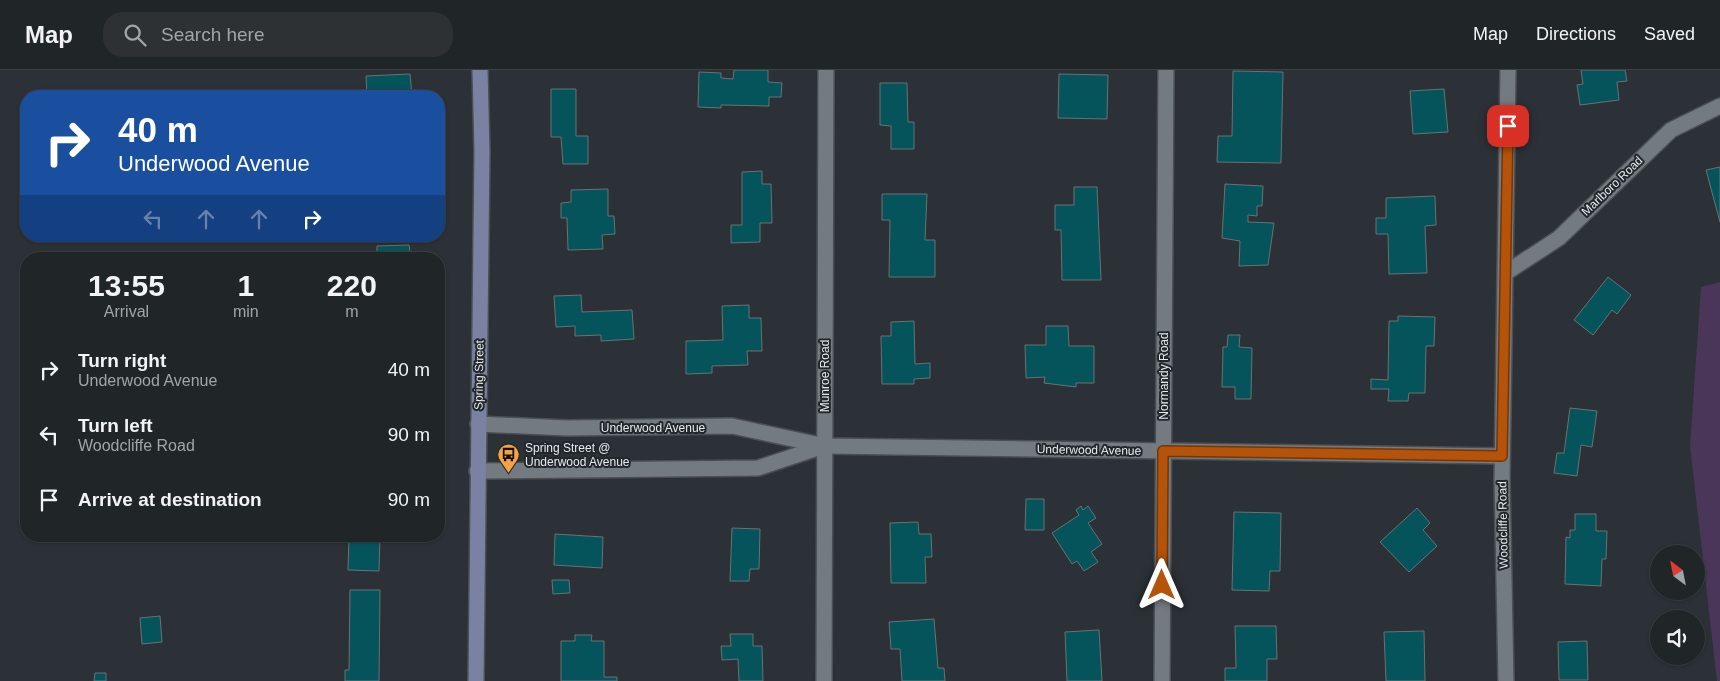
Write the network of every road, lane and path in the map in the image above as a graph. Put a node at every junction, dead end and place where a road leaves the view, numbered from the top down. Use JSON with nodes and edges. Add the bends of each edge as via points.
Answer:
{"nodes":[{"id":1,"x":480,"y":70,"type":"edge"},
{"id":2,"x":826,"y":70,"type":"edge"},
{"id":3,"x":1166,"y":70,"type":"edge"},
{"id":4,"x":1508,"y":70,"type":"edge"},
{"id":5,"x":1720,"y":106,"type":"edge"},
{"id":6,"x":1507,"y":272,"type":"junction"},
{"id":7,"x":478,"y":424,"type":"junction"},
{"id":8,"x":825,"y":446,"type":"junction"},
{"id":9,"x":1163,"y":451,"type":"junction"},
{"id":10,"x":1502,"y":456,"type":"junction"},
{"id":11,"x":477,"y":471,"type":"junction"},
{"id":12,"x":476,"y":681,"type":"edge"},
{"id":13,"x":824,"y":681,"type":"edge"},
{"id":14,"x":1162,"y":681,"type":"edge"},
{"id":15,"x":1506,"y":681,"type":"edge"}],
"edges":[{"from":1,"to":7,"type":"main road","name":"Spring Street","via":[[482,161]]},
{"from":2,"to":8,"type":"street","name":"Munroe Road"},
{"from":3,"to":9,"type":"street","name":"Normandy Road"},
{"from":4,"to":6,"type":"street","name":"Woodcliffe Road"},
{"from":5,"to":6,"type":"street","name":"Marlboro Road","via":[[1671,130],[1559,238]]},
{"from":6,"to":10,"type":"street","name":"Woodcliffe Road"},
{"from":7,"to":8,"type":"street","name":"Underwood Avenue","via":[[566,428],[732,426]]},
{"from":7,"to":11,"type":"main road","name":"Spring Street"},
{"from":8,"to":9,"type":"street","name":"Underwood Avenue"},
{"from":8,"to":11,"type":"street","name":"Underwood Avenue","via":[[758,468]]},
{"from":8,"to":13,"type":"street","name":"Munroe Road"},
{"from":9,"to":10,"type":"street","name":"Underwood Avenue"},
{"from":9,"to":14,"type":"street","name":"Normandy Road"},
{"from":10,"to":15,"type":"street","name":"Woodcliffe Road"},
{"from":11,"to":12,"type":"main road","name":"Spring Street"}]}
